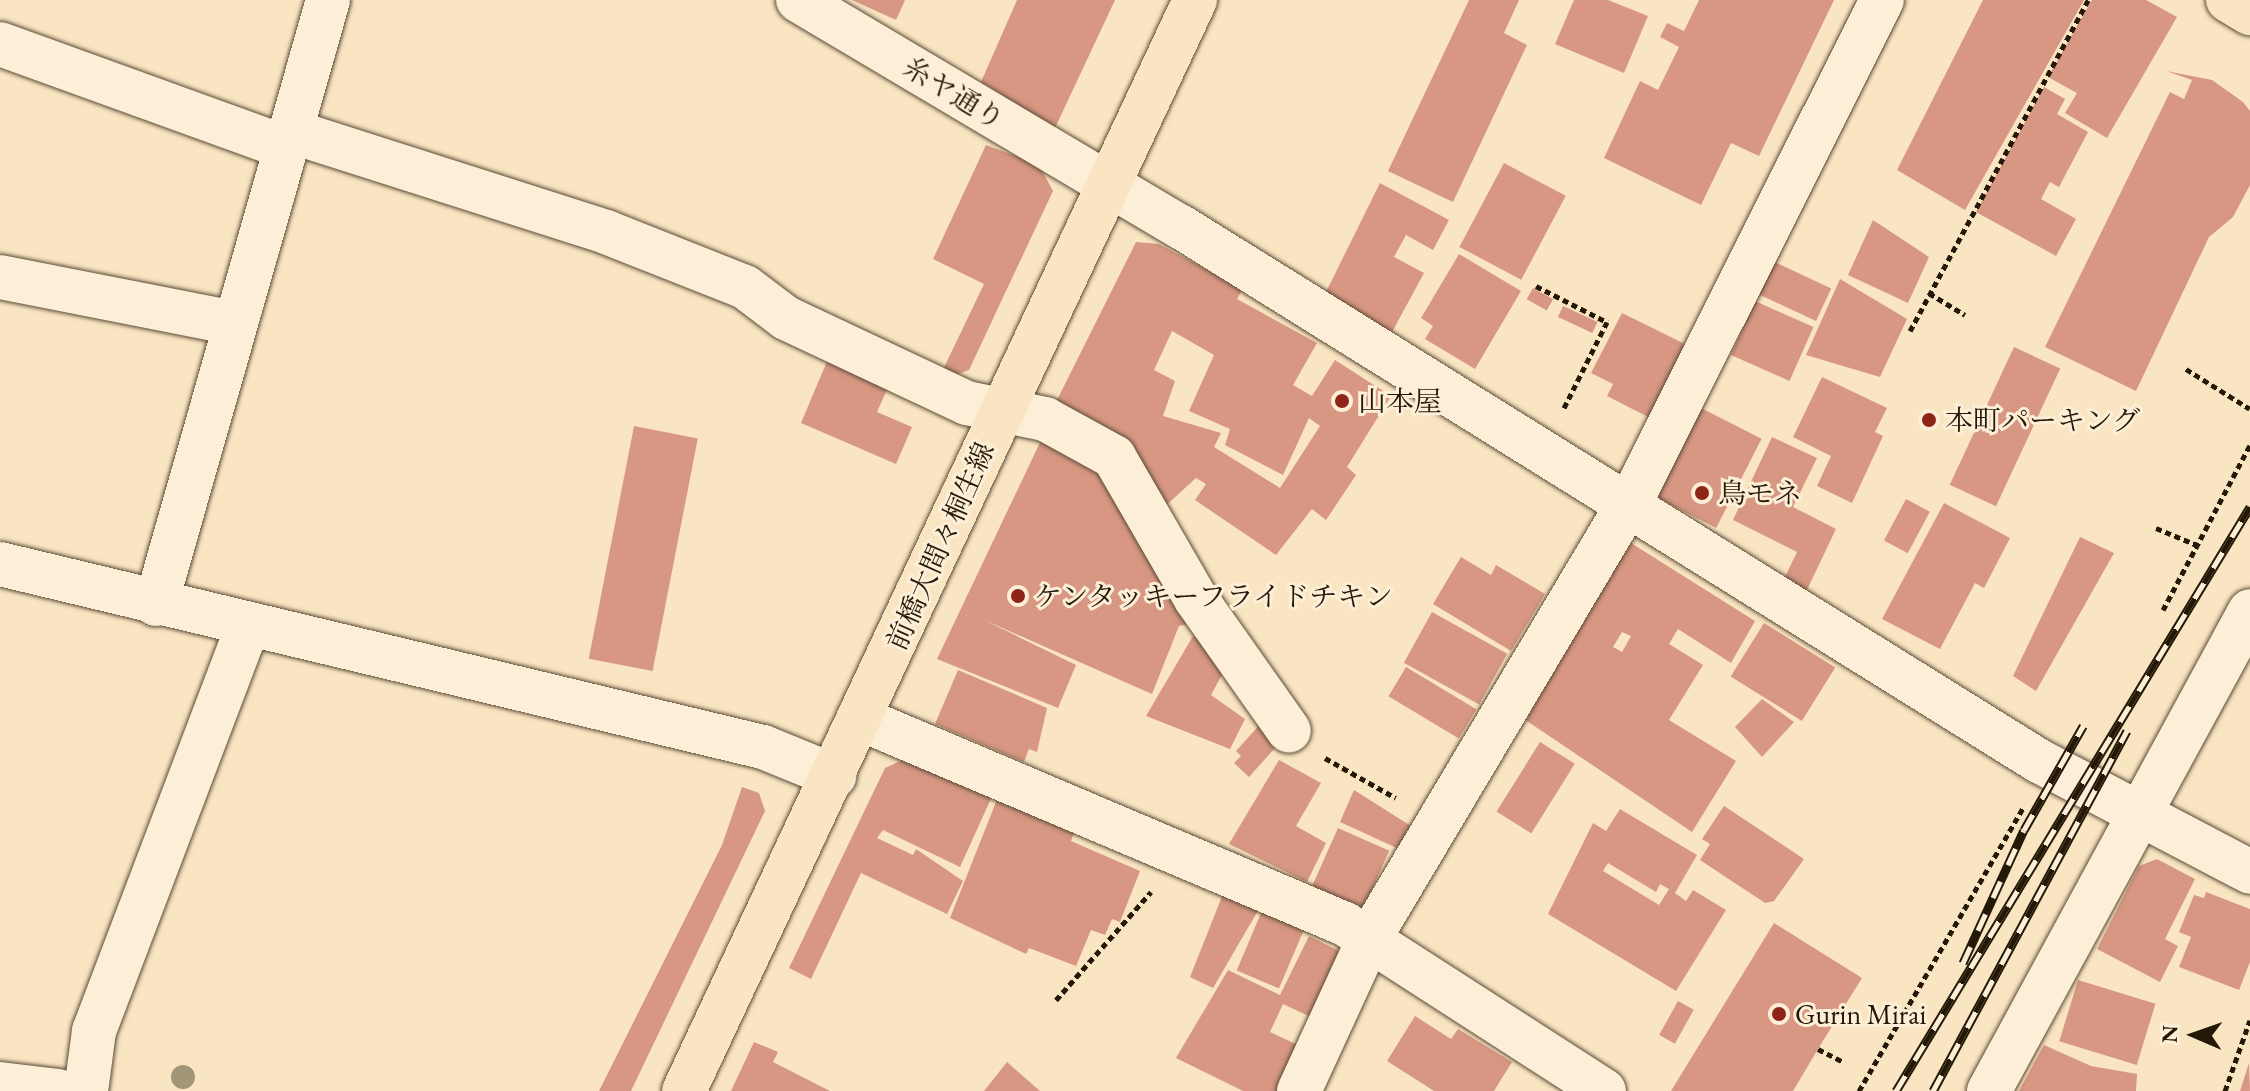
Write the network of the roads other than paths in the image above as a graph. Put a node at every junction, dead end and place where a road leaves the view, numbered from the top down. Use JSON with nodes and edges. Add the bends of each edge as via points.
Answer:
{"nodes":[{"id":1,"x":328,"y":0,"type":"edge"},
{"id":2,"x":798,"y":0,"type":"edge"},
{"id":3,"x":1195,"y":0,"type":"edge"},
{"id":4,"x":1882,"y":0,"type":"edge"},
{"id":5,"x":2228,"y":0,"type":"edge"},
{"id":6,"x":2250,"y":13,"type":"edge"},
{"id":7,"x":0,"y":44,"type":"edge"},
{"id":8,"x":287,"y":139,"type":"junction"},
{"id":9,"x":1109,"y":187,"type":"junction"},
{"id":10,"x":0,"y":277,"type":"edge"},
{"id":11,"x":234,"y":323,"type":"junction"},
{"id":12,"x":1002,"y":409,"type":"junction"},
{"id":13,"x":1626,"y":508,"type":"junction"},
{"id":14,"x":0,"y":564,"type":"edge"},
{"id":15,"x":156,"y":604,"type":"junction"},
{"id":16,"x":2250,"y":611,"type":"edge"},
{"id":17,"x":247,"y":628,"type":"junction"},
{"id":18,"x":861,"y":719,"type":"junction"},
{"id":19,"x":1289,"y":731,"type":"road end"},
{"id":20,"x":834,"y":776,"type":"junction"},
{"id":21,"x":2138,"y":815,"type":"junction"},
{"id":22,"x":2250,"y":872,"type":"edge"},
{"id":23,"x":1369,"y":939,"type":"junction"},
{"id":24,"x":0,"y":1084,"type":"edge"},
{"id":25,"x":59,"y":1091,"type":"edge"},
{"id":26,"x":86,"y":1091,"type":"edge"},
{"id":27,"x":684,"y":1091,"type":"edge"},
{"id":28,"x":1299,"y":1091,"type":"edge"},
{"id":29,"x":1604,"y":1091,"type":"edge"},
{"id":30,"x":1989,"y":1091,"type":"edge"}],
"edges":[{"from":1,"to":8,"type":"street"},
{"from":2,"to":9,"type":"street","name":"糸ヤ通り"},
{"from":3,"to":9,"type":"main road","name":"前橋大間々桐生線"},
{"from":4,"to":13,"type":"street"},
{"from":5,"to":6,"type":"main road"},
{"from":7,"to":8,"type":"street"},
{"from":8,"to":11,"type":"street"},
{"from":8,"to":12,"type":"street","via":[[606,232],[745,287],[786,318],[967,403]]},
{"from":9,"to":12,"type":"main road","name":"前橋大間々桐生線"},
{"from":9,"to":13,"type":"street","name":"糸ヤ通り"},
{"from":10,"to":11,"type":"street"},
{"from":11,"to":15,"type":"street"},
{"from":12,"to":18,"type":"main road","name":"前橋大間々桐生線"},
{"from":12,"to":19,"type":"street","via":[[1045,419],[1114,457],[1196,599]]},
{"from":13,"to":21,"type":"street","name":"糸ヤ通り"},
{"from":13,"to":23,"type":"street"},
{"from":14,"to":15,"type":"street"},
{"from":15,"to":17,"type":"street"},
{"from":16,"to":21,"type":"street"},
{"from":17,"to":20,"type":"street","via":[[763,747]]},
{"from":17,"to":26,"type":"street","via":[[98,1018]]},
{"from":18,"to":20,"type":"main road","name":"前橋大間々桐生線"},
{"from":18,"to":23,"type":"street","via":[[1267,886]]},
{"from":20,"to":27,"type":"main road","name":"前橋大間々桐生線"},
{"from":21,"to":22,"type":"street","name":"糸ヤ通り"},
{"from":21,"to":30,"type":"street"},
{"from":23,"to":28,"type":"street"},
{"from":23,"to":29,"type":"street"},
{"from":24,"to":25,"type":"street"}]}
